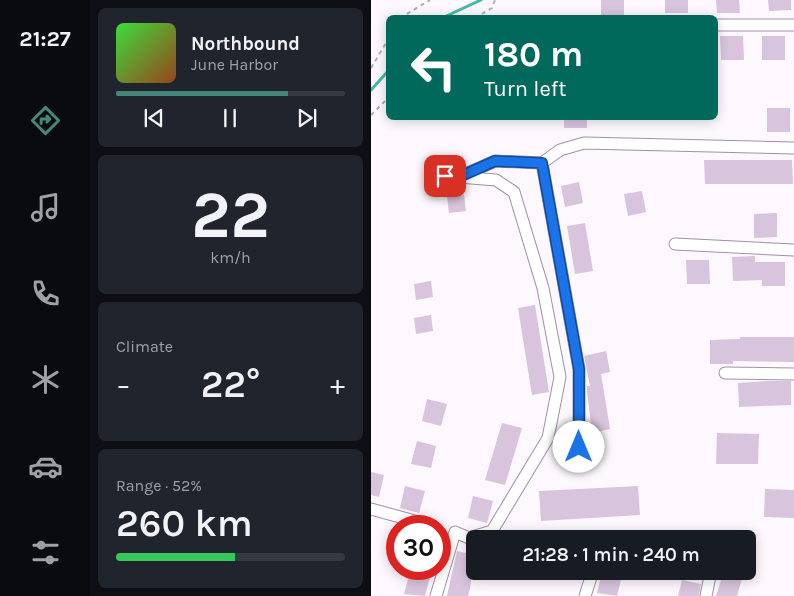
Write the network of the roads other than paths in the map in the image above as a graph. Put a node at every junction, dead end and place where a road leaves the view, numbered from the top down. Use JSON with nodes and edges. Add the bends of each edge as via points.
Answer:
{"nodes":[{"id":1,"x":718,"y":25,"type":"edge"},
{"id":2,"x":794,"y":25,"type":"edge"},
{"id":3,"x":794,"y":148,"type":"edge"},
{"id":4,"x":542,"y":163,"type":"junction"},
{"id":5,"x":439,"y":168,"type":"dead end"},
{"id":6,"x":459,"y":177,"type":"junction"},
{"id":7,"x":675,"y":244,"type":"dead end"},
{"id":8,"x":794,"y":250,"type":"edge"},
{"id":9,"x":725,"y":373,"type":"dead end"},
{"id":10,"x":794,"y":374,"type":"edge"},
{"id":11,"x":579,"y":447,"type":"dead end"},
{"id":12,"x":371,"y":508,"type":"edge"},
{"id":13,"x":395,"y":515,"type":"edge"},
{"id":14,"x":493,"y":530,"type":"edge"},
{"id":15,"x":451,"y":531,"type":"edge"},
{"id":16,"x":455,"y":532,"type":"junction"},
{"id":17,"x":466,"y":537,"type":"edge"},
{"id":18,"x":590,"y":580,"type":"edge"},
{"id":19,"x":709,"y":580,"type":"edge"},
{"id":20,"x":436,"y":596,"type":"edge"},
{"id":21,"x":585,"y":596,"type":"edge"},
{"id":22,"x":706,"y":596,"type":"edge"}],
"edges":[{"from":1,"to":2,"type":"street"},
{"from":3,"to":4,"type":"street","via":[[584,143],[560,150]]},
{"from":4,"to":6,"type":"street","via":[[495,161]]},
{"from":4,"to":11,"type":"street","via":[[579,369]]},
{"from":5,"to":6,"type":"street","via":[[445,176]]},
{"from":6,"to":14,"type":"street","via":[[496,180],[514,192],[543,288],[560,377],[548,438]]},
{"from":7,"to":8,"type":"street"},
{"from":9,"to":10,"type":"street"},
{"from":12,"to":13,"type":"street"},
{"from":15,"to":16,"type":"street"},
{"from":16,"to":17,"type":"street"},
{"from":16,"to":20,"type":"street"},
{"from":18,"to":21,"type":"street"},
{"from":19,"to":22,"type":"street"}]}
